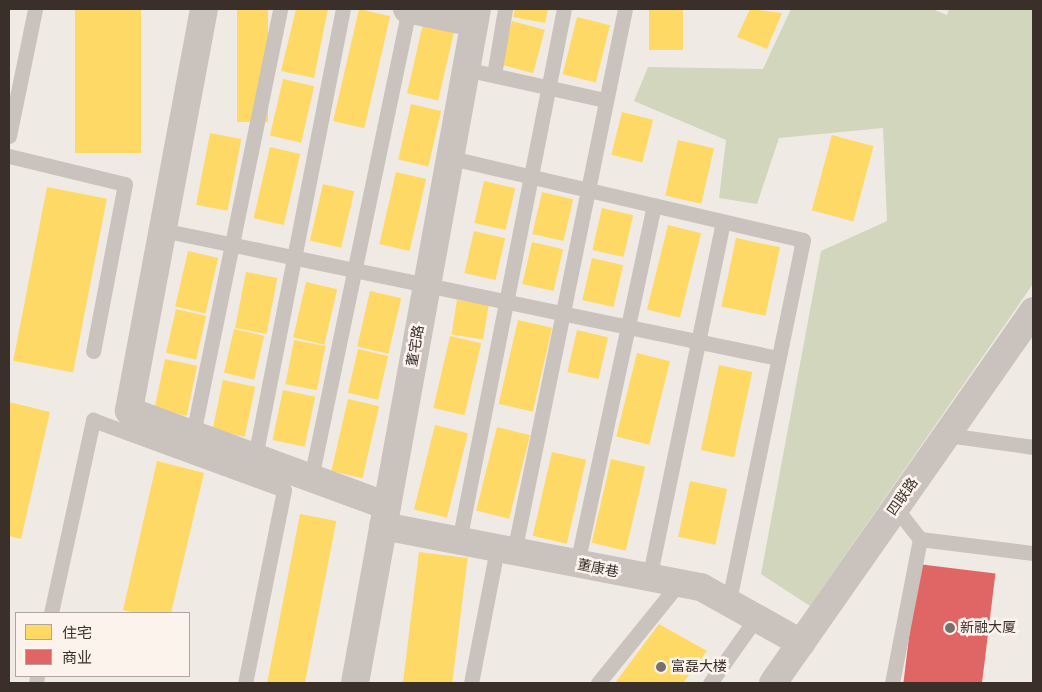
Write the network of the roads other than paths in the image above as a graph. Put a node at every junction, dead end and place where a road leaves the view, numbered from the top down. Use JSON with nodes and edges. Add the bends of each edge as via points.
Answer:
{"nodes":[{"id":1,"x":35,"y":9,"type":"edge"},
{"id":2,"x":204,"y":9,"type":"edge"},
{"id":3,"x":280,"y":9,"type":"edge"},
{"id":4,"x":343,"y":9,"type":"edge"},
{"id":5,"x":408,"y":9,"type":"edge"},
{"id":6,"x":506,"y":9,"type":"edge"},
{"id":7,"x":564,"y":9,"type":"edge"},
{"id":8,"x":625,"y":9,"type":"edge"},
{"id":9,"x":476,"y":16,"type":"edge"},
{"id":10,"x":465,"y":69,"type":"junction"},
{"id":11,"x":494,"y":75,"type":"junction"},
{"id":12,"x":548,"y":87,"type":"junction"},
{"id":13,"x":605,"y":100,"type":"junction"},
{"id":14,"x":9,"y":136,"type":"edge"},
{"id":15,"x":9,"y":156,"type":"edge"},
{"id":16,"x":451,"y":158,"type":"junction"},
{"id":17,"x":530,"y":177,"type":"junction"},
{"id":18,"x":585,"y":189,"type":"junction"},
{"id":19,"x":654,"y":205,"type":"junction"},
{"id":20,"x":723,"y":222,"type":"junction"},
{"id":21,"x":162,"y":230,"type":"junction"},
{"id":22,"x":232,"y":244,"type":"junction"},
{"id":23,"x":294,"y":258,"type":"junction"},
{"id":24,"x":354,"y":270,"type":"junction"},
{"id":25,"x":427,"y":286,"type":"junction"},
{"id":26,"x":506,"y":302,"type":"junction"},
{"id":27,"x":1033,"y":311,"type":"edge"},
{"id":28,"x":561,"y":314,"type":"junction"},
{"id":29,"x":628,"y":327,"type":"junction"},
{"id":30,"x":698,"y":342,"type":"junction"},
{"id":31,"x":93,"y":351,"type":"dead end"},
{"id":32,"x":778,"y":358,"type":"junction"},
{"id":33,"x":193,"y":434,"type":"junction"},
{"id":34,"x":947,"y":435,"type":"junction"},
{"id":35,"x":1032,"y":444,"type":"edge"},
{"id":36,"x":255,"y":457,"type":"junction"},
{"id":37,"x":311,"y":478,"type":"junction"},
{"id":38,"x":896,"y":508,"type":"junction"},
{"id":39,"x":385,"y":516,"type":"junction"},
{"id":40,"x":920,"y":539,"type":"junction"},
{"id":41,"x":459,"y":541,"type":"junction"},
{"id":42,"x":506,"y":550,"type":"junction"},
{"id":43,"x":1033,"y":553,"type":"edge"},
{"id":44,"x":577,"y":564,"type":"junction"},
{"id":45,"x":649,"y":579,"type":"junction"},
{"id":46,"x":679,"y":583,"type":"junction"},
{"id":47,"x":729,"y":602,"type":"junction"},
{"id":48,"x":51,"y":612,"type":"edge"},
{"id":49,"x":756,"y":618,"type":"junction"},
{"id":50,"x":801,"y":643,"type":"junction"},
{"id":51,"x":245,"y":683,"type":"edge"},
{"id":52,"x":355,"y":683,"type":"edge"},
{"id":53,"x":471,"y":683,"type":"edge"},
{"id":54,"x":598,"y":683,"type":"edge"},
{"id":55,"x":710,"y":683,"type":"edge"},
{"id":56,"x":773,"y":683,"type":"edge"},
{"id":57,"x":892,"y":683,"type":"edge"}],
"edges":[{"from":1,"to":14,"type":"lane"},
{"from":2,"to":21,"type":"street"},
{"from":3,"to":22,"type":"lane"},
{"from":4,"to":23,"type":"lane"},
{"from":5,"to":9,"type":"street"},
{"from":5,"to":24,"type":"lane"},
{"from":6,"to":11,"type":"lane"},
{"from":7,"to":12,"type":"lane"},
{"from":8,"to":13,"type":"lane"},
{"from":9,"to":10,"type":"street","name":"董宅路"},
{"from":10,"to":11,"type":"lane"},
{"from":10,"to":16,"type":"street","name":"董宅路"},
{"from":11,"to":12,"type":"lane"},
{"from":12,"to":13,"type":"lane"},
{"from":12,"to":17,"type":"lane"},
{"from":13,"to":18,"type":"lane"},
{"from":15,"to":31,"type":"lane","via":[[125,184]]},
{"from":16,"to":17,"type":"lane"},
{"from":16,"to":25,"type":"street","name":"董宅路"},
{"from":17,"to":18,"type":"lane"},
{"from":17,"to":26,"type":"lane"},
{"from":18,"to":19,"type":"lane"},
{"from":18,"to":28,"type":"lane"},
{"from":19,"to":20,"type":"lane"},
{"from":19,"to":29,"type":"lane"},
{"from":20,"to":30,"type":"lane"},
{"from":20,"to":32,"type":"lane","via":[[803,240]]},
{"from":21,"to":22,"type":"lane"},
{"from":21,"to":33,"type":"street","name":"董康巷","via":[[129,411]]},
{"from":22,"to":23,"type":"lane"},
{"from":22,"to":33,"type":"lane"},
{"from":23,"to":24,"type":"lane"},
{"from":23,"to":36,"type":"lane"},
{"from":24,"to":25,"type":"lane"},
{"from":24,"to":37,"type":"lane"},
{"from":25,"to":26,"type":"lane"},
{"from":25,"to":39,"type":"street","name":"董宅路"},
{"from":26,"to":28,"type":"lane"},
{"from":26,"to":41,"type":"lane"},
{"from":27,"to":34,"type":"street","name":"四联路"},
{"from":28,"to":29,"type":"lane"},
{"from":28,"to":42,"type":"lane"},
{"from":29,"to":30,"type":"lane"},
{"from":29,"to":44,"type":"lane"},
{"from":30,"to":32,"type":"lane"},
{"from":30,"to":45,"type":"lane"},
{"from":32,"to":47,"type":"lane"},
{"from":33,"to":36,"type":"street","name":"董康巷"},
{"from":34,"to":35,"type":"lane"},
{"from":34,"to":38,"type":"street","name":"四联路"},
{"from":36,"to":37,"type":"street","name":"董康巷"},
{"from":37,"to":39,"type":"street","name":"董康巷"},
{"from":38,"to":40,"type":"lane"},
{"from":38,"to":50,"type":"street","name":"四联路"},
{"from":39,"to":41,"type":"street","name":"董康巷"},
{"from":39,"to":52,"type":"street","name":"董宅路"},
{"from":40,"to":43,"type":"lane"},
{"from":40,"to":57,"type":"lane"},
{"from":41,"to":42,"type":"street","name":"董康巷"},
{"from":42,"to":44,"type":"street","name":"董康巷"},
{"from":42,"to":53,"type":"lane"},
{"from":44,"to":45,"type":"street","name":"董康巷"},
{"from":45,"to":46,"type":"street","name":"董康巷"},
{"from":46,"to":47,"type":"street","name":"董康巷","via":[[701,587]]},
{"from":46,"to":54,"type":"lane"},
{"from":47,"to":49,"type":"street","name":"董康巷"},
{"from":48,"to":51,"type":"lane","via":[[93,420],[284,490]]},
{"from":49,"to":50,"type":"street","name":"董康巷"},
{"from":49,"to":55,"type":"lane"},
{"from":50,"to":56,"type":"street","name":"四联路"}]}
